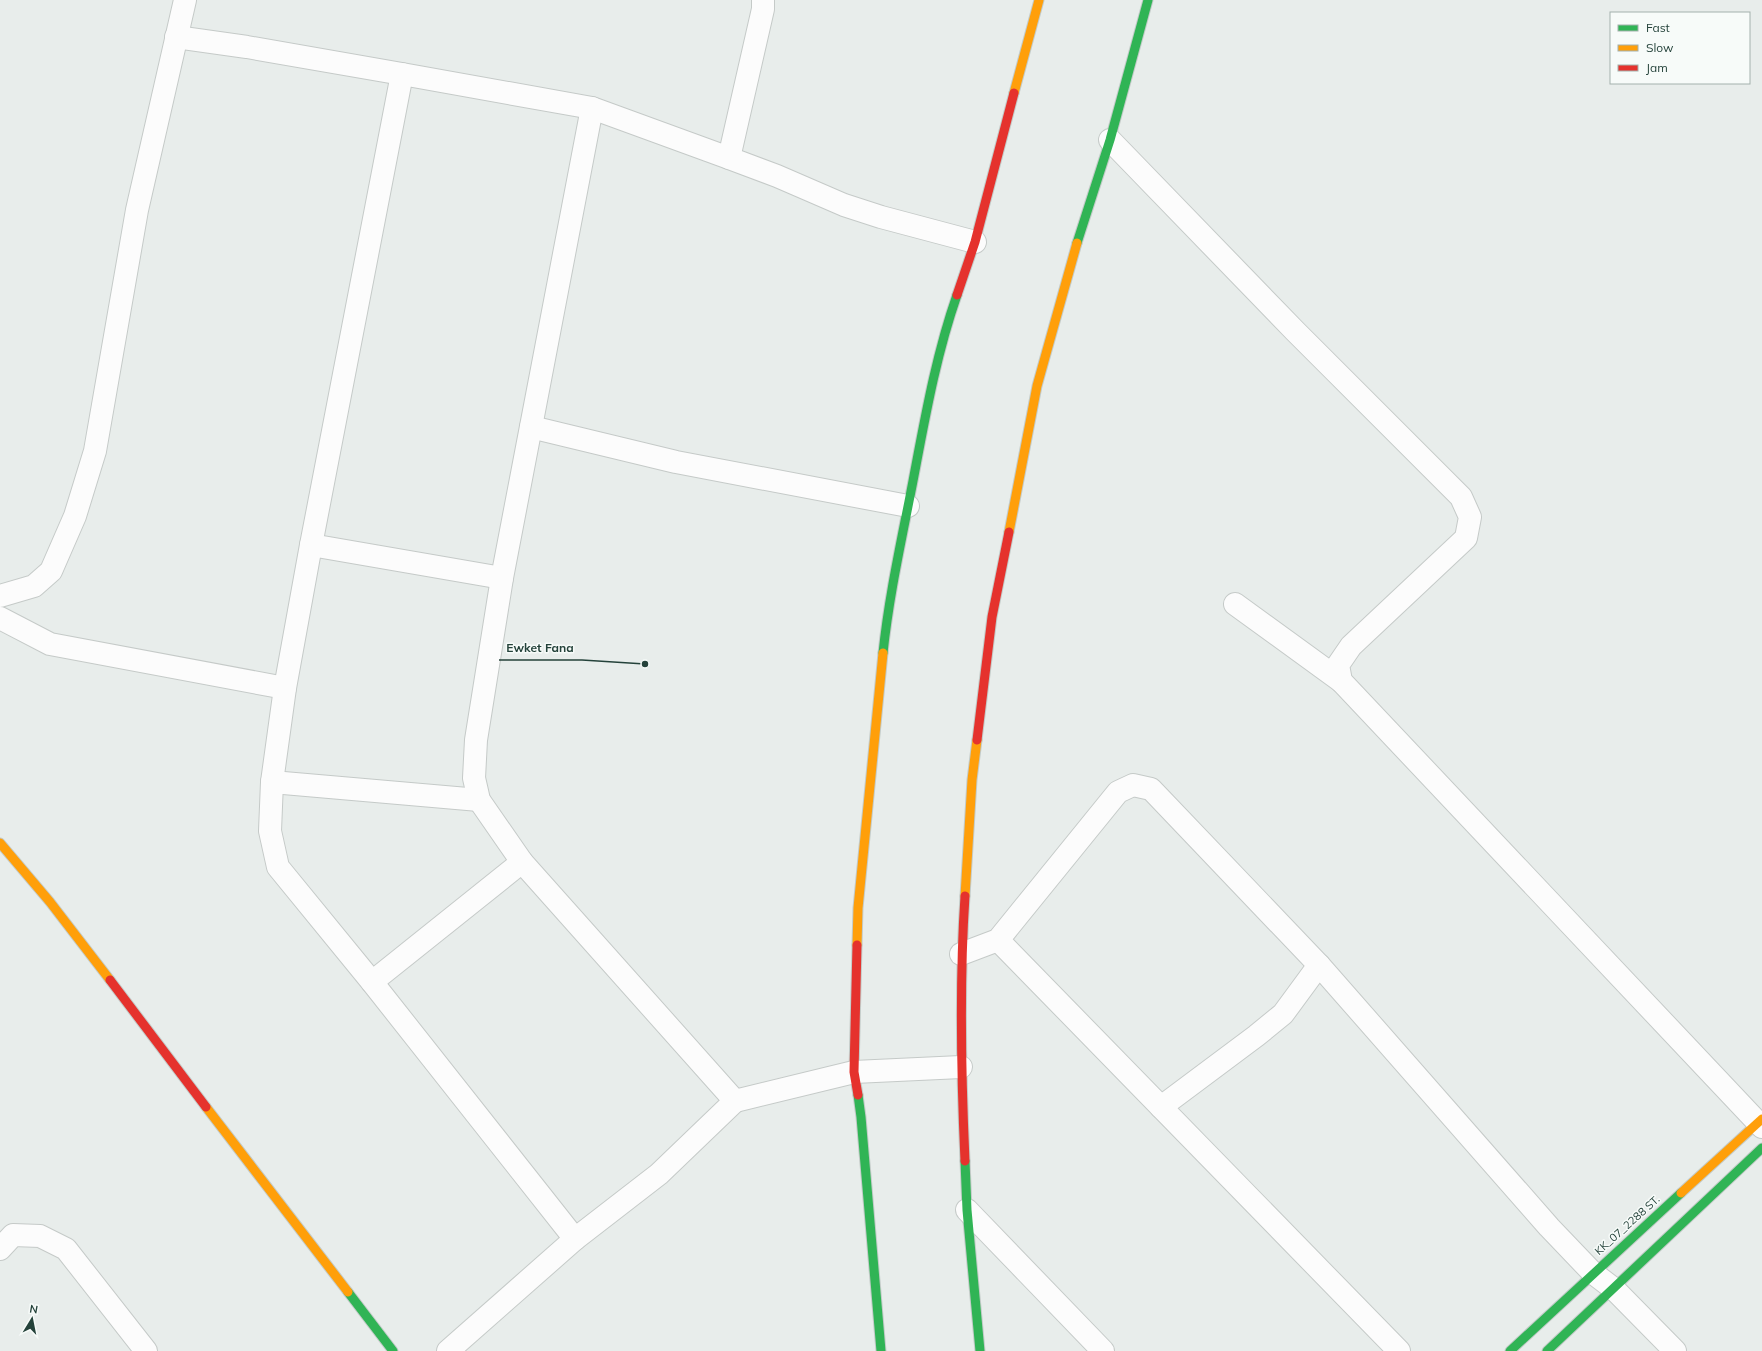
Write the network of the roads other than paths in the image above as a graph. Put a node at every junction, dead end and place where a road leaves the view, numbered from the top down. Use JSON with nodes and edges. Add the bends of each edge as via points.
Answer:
{"nodes":[{"id":1,"x":185,"y":0,"type":"edge"},
{"id":2,"x":763,"y":0,"type":"edge"},
{"id":3,"x":1039,"y":0,"type":"edge"},
{"id":4,"x":1148,"y":0,"type":"edge"},
{"id":5,"x":176,"y":37,"type":"junction"},
{"id":6,"x":402,"y":74,"type":"junction"},
{"id":7,"x":592,"y":108,"type":"junction"},
{"id":8,"x":1110,"y":140,"type":"junction"},
{"id":9,"x":729,"y":158,"type":"junction"},
{"id":10,"x":975,"y":242,"type":"junction"},
{"id":11,"x":531,"y":428,"type":"junction"},
{"id":12,"x":908,"y":506,"type":"junction"},
{"id":13,"x":310,"y":545,"type":"junction"},
{"id":14,"x":502,"y":578,"type":"junction"},
{"id":15,"x":0,"y":596,"type":"edge"},
{"id":16,"x":1235,"y":604,"type":"dead end"},
{"id":17,"x":0,"y":618,"type":"edge"},
{"id":18,"x":1341,"y":681,"type":"junction"},
{"id":19,"x":285,"y":688,"type":"junction"},
{"id":20,"x":272,"y":782,"type":"junction"},
{"id":21,"x":479,"y":800,"type":"junction"},
{"id":22,"x":0,"y":842,"type":"edge"},
{"id":23,"x":522,"y":862,"type":"junction"},
{"id":24,"x":998,"y":940,"type":"junction"},
{"id":25,"x":961,"y":954,"type":"junction"},
{"id":26,"x":1319,"y":965,"type":"junction"},
{"id":27,"x":372,"y":982,"type":"junction"},
{"id":28,"x":961,"y":1067,"type":"junction"},
{"id":29,"x":854,"y":1072,"type":"junction"},
{"id":30,"x":735,"y":1101,"type":"junction"},
{"id":31,"x":1161,"y":1107,"type":"junction"},
{"id":32,"x":1760,"y":1123,"type":"edge"},
{"id":33,"x":1762,"y":1148,"type":"edge"},
{"id":34,"x":967,"y":1210,"type":"junction"},
{"id":35,"x":575,"y":1239,"type":"junction"},
{"id":36,"x":0,"y":1249,"type":"edge"},
{"id":37,"x":1593,"y":1273,"type":"junction"},
{"id":38,"x":1614,"y":1289,"type":"junction"},
{"id":39,"x":146,"y":1351,"type":"edge"},
{"id":40,"x":393,"y":1351,"type":"edge"},
{"id":41,"x":448,"y":1351,"type":"edge"},
{"id":42,"x":881,"y":1351,"type":"edge"},
{"id":43,"x":980,"y":1351,"type":"edge"},
{"id":44,"x":1103,"y":1351,"type":"edge"},
{"id":45,"x":1399,"y":1351,"type":"edge"},
{"id":46,"x":1510,"y":1351,"type":"edge"},
{"id":47,"x":1547,"y":1351,"type":"edge"},
{"id":48,"x":1675,"y":1351,"type":"edge"}],
"edges":[{"from":1,"to":5,"type":"street"},
{"from":2,"to":9,"type":"street"},
{"from":3,"to":10,"type":"main road"},
{"from":4,"to":8,"type":"main road"},
{"from":5,"to":6,"type":"street"},
{"from":5,"to":15,"type":"street","via":[[137,210],[95,451],[76,516],[51,571],[34,586]]},
{"from":6,"to":7,"type":"street"},
{"from":6,"to":13,"type":"street"},
{"from":7,"to":9,"type":"street"},
{"from":7,"to":11,"type":"street"},
{"from":8,"to":18,"type":"street","via":[[1461,497],[1470,517],[1466,538],[1351,646],[1338,665]]},
{"from":8,"to":25,"type":"main road","via":[[1069,267],[1037,386],[992,617],[972,780]]},
{"from":9,"to":10,"type":"street","via":[[844,205]]},
{"from":10,"to":12,"type":"main road","via":[[948,320]]},
{"from":11,"to":12,"type":"street","via":[[676,462]]},
{"from":11,"to":14,"type":"street"},
{"from":12,"to":29,"type":"main road","via":[[887,612],[858,900]]},
{"from":13,"to":14,"type":"street"},
{"from":13,"to":19,"type":"street"},
{"from":14,"to":21,"type":"street","via":[[476,740],[474,778]]},
{"from":16,"to":18,"type":"street"},
{"from":17,"to":19,"type":"street","via":[[50,644]]},
{"from":18,"to":32,"type":"street"},
{"from":19,"to":20,"type":"street"},
{"from":20,"to":21,"type":"street"},
{"from":20,"to":27,"type":"street","via":[[270,831],[278,867]]},
{"from":21,"to":23,"type":"street"},
{"from":22,"to":40,"type":"main road","via":[[50,902]]},
{"from":23,"to":27,"type":"street"},
{"from":23,"to":30,"type":"street"},
{"from":24,"to":25,"type":"street"},
{"from":24,"to":26,"type":"street","via":[[1118,792],[1133,785],[1151,789]]},
{"from":24,"to":31,"type":"street"},
{"from":25,"to":28,"type":"main road"},
{"from":26,"to":31,"type":"street","via":[[1283,1014]]},
{"from":26,"to":37,"type":"street","via":[[1549,1227]]},
{"from":27,"to":35,"type":"street"},
{"from":28,"to":29,"type":"street"},
{"from":28,"to":34,"type":"main road"},
{"from":29,"to":30,"type":"street"},
{"from":29,"to":42,"type":"main road","via":[[861,1117]]},
{"from":30,"to":35,"type":"street","via":[[659,1174]]},
{"from":31,"to":45,"type":"street"},
{"from":32,"to":37,"type":"main road","name":"KK_07_2288 ST."},
{"from":33,"to":38,"type":"main road"},
{"from":34,"to":43,"type":"main road"},
{"from":34,"to":44,"type":"street"},
{"from":35,"to":41,"type":"street"},
{"from":36,"to":39,"type":"street","via":[[13,1235],[40,1236],[66,1249]]},
{"from":37,"to":38,"type":"street"},
{"from":37,"to":46,"type":"main road","name":"KK_07_2288 ST."},
{"from":38,"to":47,"type":"main road"},
{"from":38,"to":48,"type":"street"}]}
